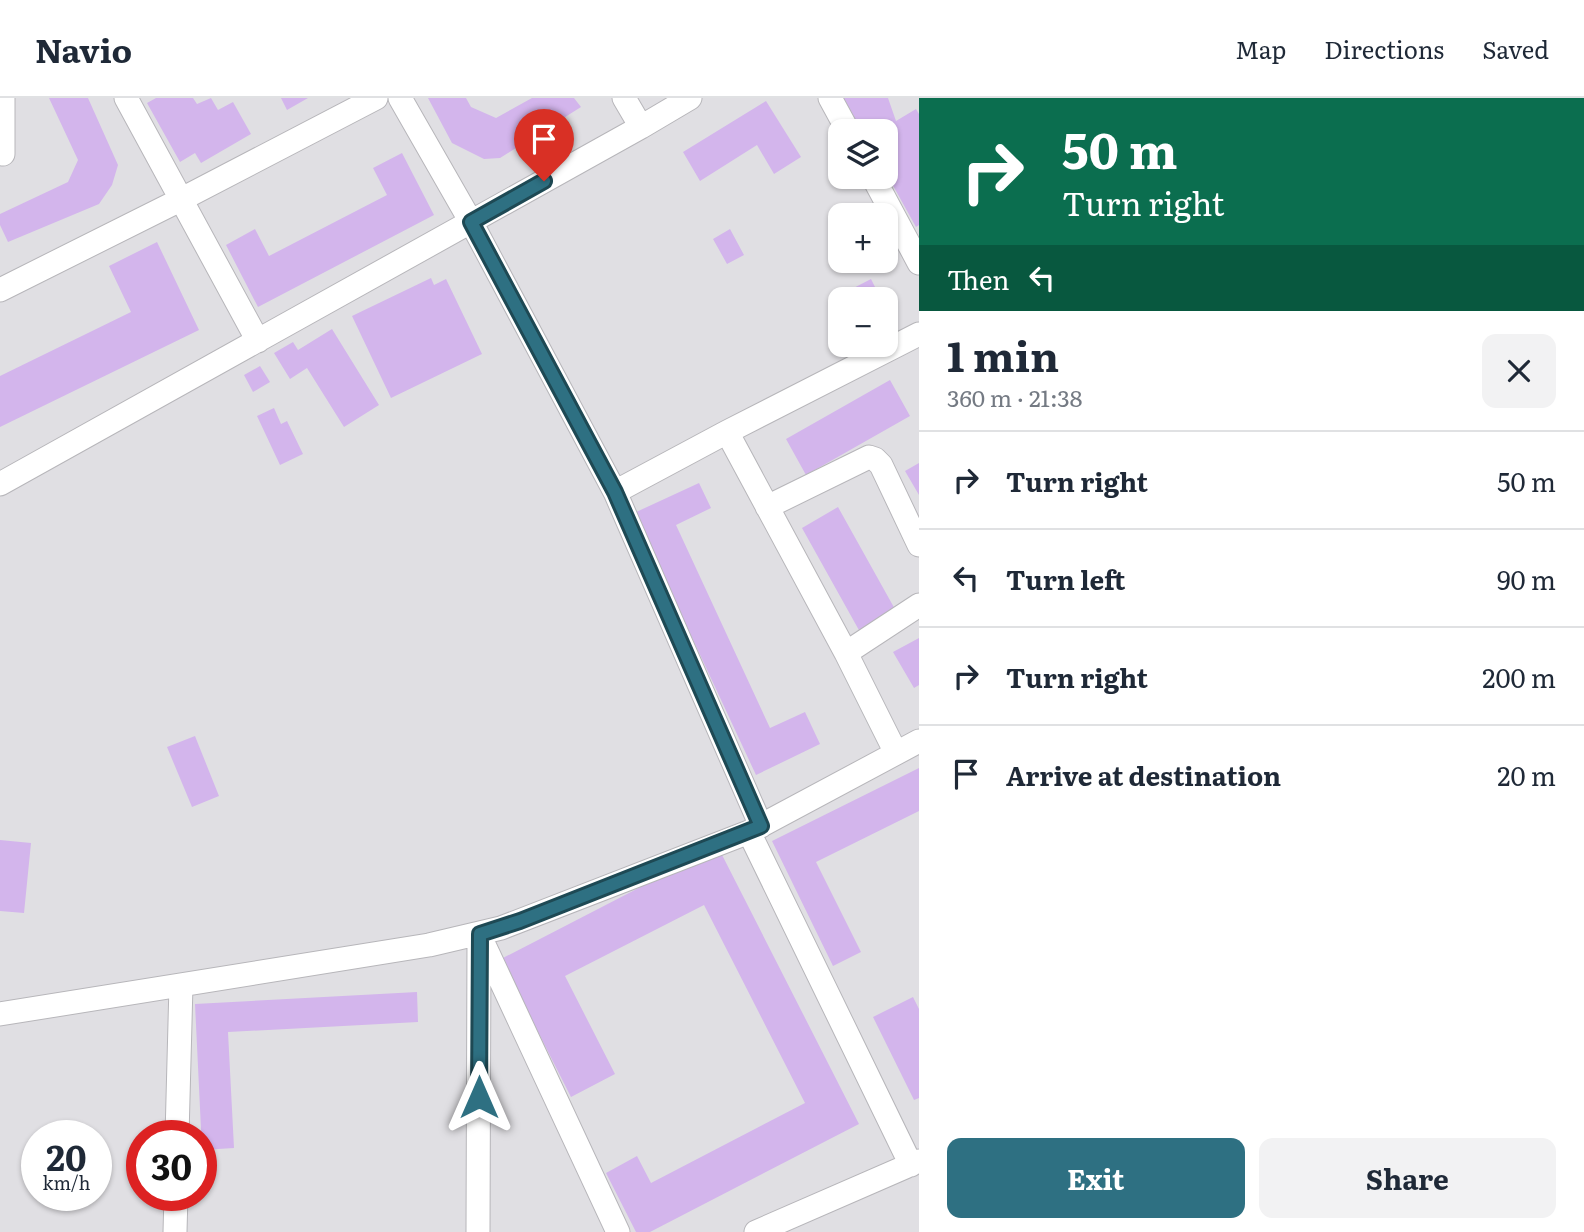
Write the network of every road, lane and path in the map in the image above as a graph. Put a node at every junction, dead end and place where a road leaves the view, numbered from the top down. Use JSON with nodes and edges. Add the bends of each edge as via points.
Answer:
{"nodes":[{"id":1,"x":4,"y":98,"type":"edge"},
{"id":2,"x":126,"y":98,"type":"edge"},
{"id":3,"x":376,"y":98,"type":"edge"},
{"id":4,"x":400,"y":98,"type":"edge"},
{"id":5,"x":624,"y":98,"type":"edge"},
{"id":6,"x":690,"y":98,"type":"edge"},
{"id":7,"x":830,"y":98,"type":"edge"},
{"id":8,"x":841,"y":119,"type":"edge"},
{"id":9,"x":641,"y":127,"type":"junction"},
{"id":10,"x":3,"y":154,"type":"dead end"},
{"id":11,"x":879,"y":189,"type":"edge"},
{"id":12,"x":180,"y":200,"type":"junction"},
{"id":13,"x":471,"y":222,"type":"junction"},
{"id":14,"x":919,"y":263,"type":"edge"},
{"id":15,"x":0,"y":290,"type":"edge"},
{"id":16,"x":919,"y":334,"type":"edge"},
{"id":17,"x":258,"y":341,"type":"junction"},
{"id":18,"x":727,"y":432,"type":"junction"},
{"id":19,"x":0,"y":484,"type":"edge"},
{"id":20,"x":615,"y":492,"type":"junction"},
{"id":21,"x":767,"y":507,"type":"junction"},
{"id":22,"x":919,"y":545,"type":"edge"},
{"id":23,"x":919,"y":605,"type":"edge"},
{"id":24,"x":846,"y":653,"type":"junction"},
{"id":25,"x":919,"y":741,"type":"edge"},
{"id":26,"x":896,"y":753,"type":"junction"},
{"id":27,"x":755,"y":829,"type":"junction"},
{"id":28,"x":480,"y":934,"type":"junction"},
{"id":29,"x":181,"y":985,"type":"junction"},
{"id":30,"x":0,"y":1014,"type":"edge"},
{"id":31,"x":177,"y":1120,"type":"edge"},
{"id":32,"x":915,"y":1163,"type":"edge"},
{"id":33,"x":176,"y":1211,"type":"edge"},
{"id":34,"x":175,"y":1232,"type":"edge"},
{"id":35,"x":478,"y":1232,"type":"edge"},
{"id":36,"x":618,"y":1232,"type":"edge"},
{"id":37,"x":756,"y":1232,"type":"edge"}],
"edges":[{"from":1,"to":10,"type":"street"},
{"from":2,"to":12,"type":"street"},
{"from":3,"to":12,"type":"street"},
{"from":4,"to":13,"type":"street"},
{"from":5,"to":9,"type":"street"},
{"from":6,"to":9,"type":"street"},
{"from":7,"to":8,"type":"street"},
{"from":9,"to":13,"type":"street"},
{"from":11,"to":14,"type":"street"},
{"from":12,"to":15,"type":"street"},
{"from":12,"to":17,"type":"street"},
{"from":13,"to":17,"type":"street"},
{"from":13,"to":20,"type":"street"},
{"from":16,"to":18,"type":"street"},
{"from":17,"to":19,"type":"street"},
{"from":18,"to":20,"type":"street"},
{"from":18,"to":21,"type":"street"},
{"from":20,"to":27,"type":"street"},
{"from":21,"to":22,"type":"street","via":[[869,457],[881,465]]},
{"from":21,"to":24,"type":"street"},
{"from":23,"to":24,"type":"street"},
{"from":24,"to":26,"type":"street"},
{"from":25,"to":26,"type":"street"},
{"from":26,"to":27,"type":"street"},
{"from":27,"to":28,"type":"street"},
{"from":27,"to":32,"type":"street"},
{"from":28,"to":29,"type":"street"},
{"from":28,"to":35,"type":"street"},
{"from":28,"to":36,"type":"street"},
{"from":29,"to":30,"type":"street"},
{"from":29,"to":31,"type":"street"},
{"from":32,"to":37,"type":"street"},
{"from":33,"to":34,"type":"street"}]}
